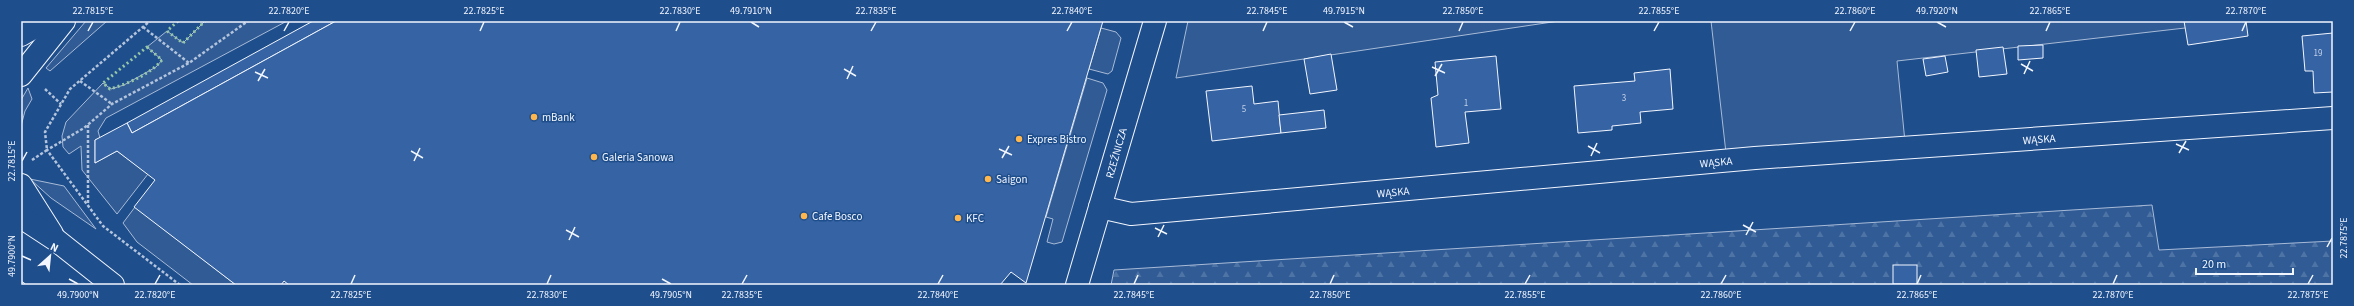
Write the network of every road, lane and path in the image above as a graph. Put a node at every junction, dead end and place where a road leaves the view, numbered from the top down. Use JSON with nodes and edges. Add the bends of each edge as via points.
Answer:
{"nodes":[{"id":1,"x":45,"y":21,"type":"edge"},
{"id":2,"x":64,"y":21,"type":"edge"},
{"id":3,"x":150,"y":21,"type":"edge"},
{"id":4,"x":248,"y":21,"type":"edge"},
{"id":5,"x":1155,"y":21,"type":"edge"},
{"id":6,"x":143,"y":27,"type":"junction"},
{"id":7,"x":21,"y":35,"type":"edge"},
{"id":8,"x":189,"y":63,"type":"junction"},
{"id":9,"x":21,"y":75,"type":"edge"},
{"id":10,"x":80,"y":81,"type":"junction"},
{"id":11,"x":112,"y":104,"type":"junction"},
{"id":12,"x":2333,"y":118,"type":"edge"},
{"id":13,"x":88,"y":124,"type":"junction"},
{"id":14,"x":47,"y":150,"type":"junction"},
{"id":15,"x":28,"y":162,"type":"dead end"},
{"id":16,"x":21,"y":186,"type":"edge"},
{"id":17,"x":88,"y":205,"type":"junction"},
{"id":18,"x":1100,"y":207,"type":"junction"},
{"id":19,"x":21,"y":217,"type":"edge"},
{"id":20,"x":56,"y":240,"type":"junction"},
{"id":21,"x":113,"y":285,"type":"edge"},
{"id":22,"x":180,"y":285,"type":"edge"},
{"id":23,"x":1077,"y":285,"type":"edge"}],
"edges":[{"from":1,"to":7,"type":"street"},
{"from":2,"to":9,"type":"street"},
{"from":3,"to":6,"type":"path"},
{"from":4,"to":8,"type":"path"},
{"from":5,"to":18,"type":"street","name":"RZEŹNICZA"},
{"from":6,"to":8,"type":"path"},
{"from":6,"to":10,"type":"path"},
{"from":8,"to":11,"type":"path"},
{"from":10,"to":11,"type":"path"},
{"from":10,"to":14,"type":"path","via":[[70,89],[51,118],[45,132]]},
{"from":11,"to":13,"type":"path"},
{"from":12,"to":18,"type":"street","name":"WĄSKA","via":[[1755,158],[1131,214]]},
{"from":13,"to":14,"type":"path"},
{"from":13,"to":17,"type":"path"},
{"from":14,"to":15,"type":"path"},
{"from":14,"to":17,"type":"path"},
{"from":16,"to":20,"type":"street"},
{"from":17,"to":22,"type":"path","via":[[103,226]]},
{"from":18,"to":23,"type":"street","name":"RZEŹNICZA"},
{"from":19,"to":20,"type":"street"},
{"from":20,"to":21,"type":"street"}]}
